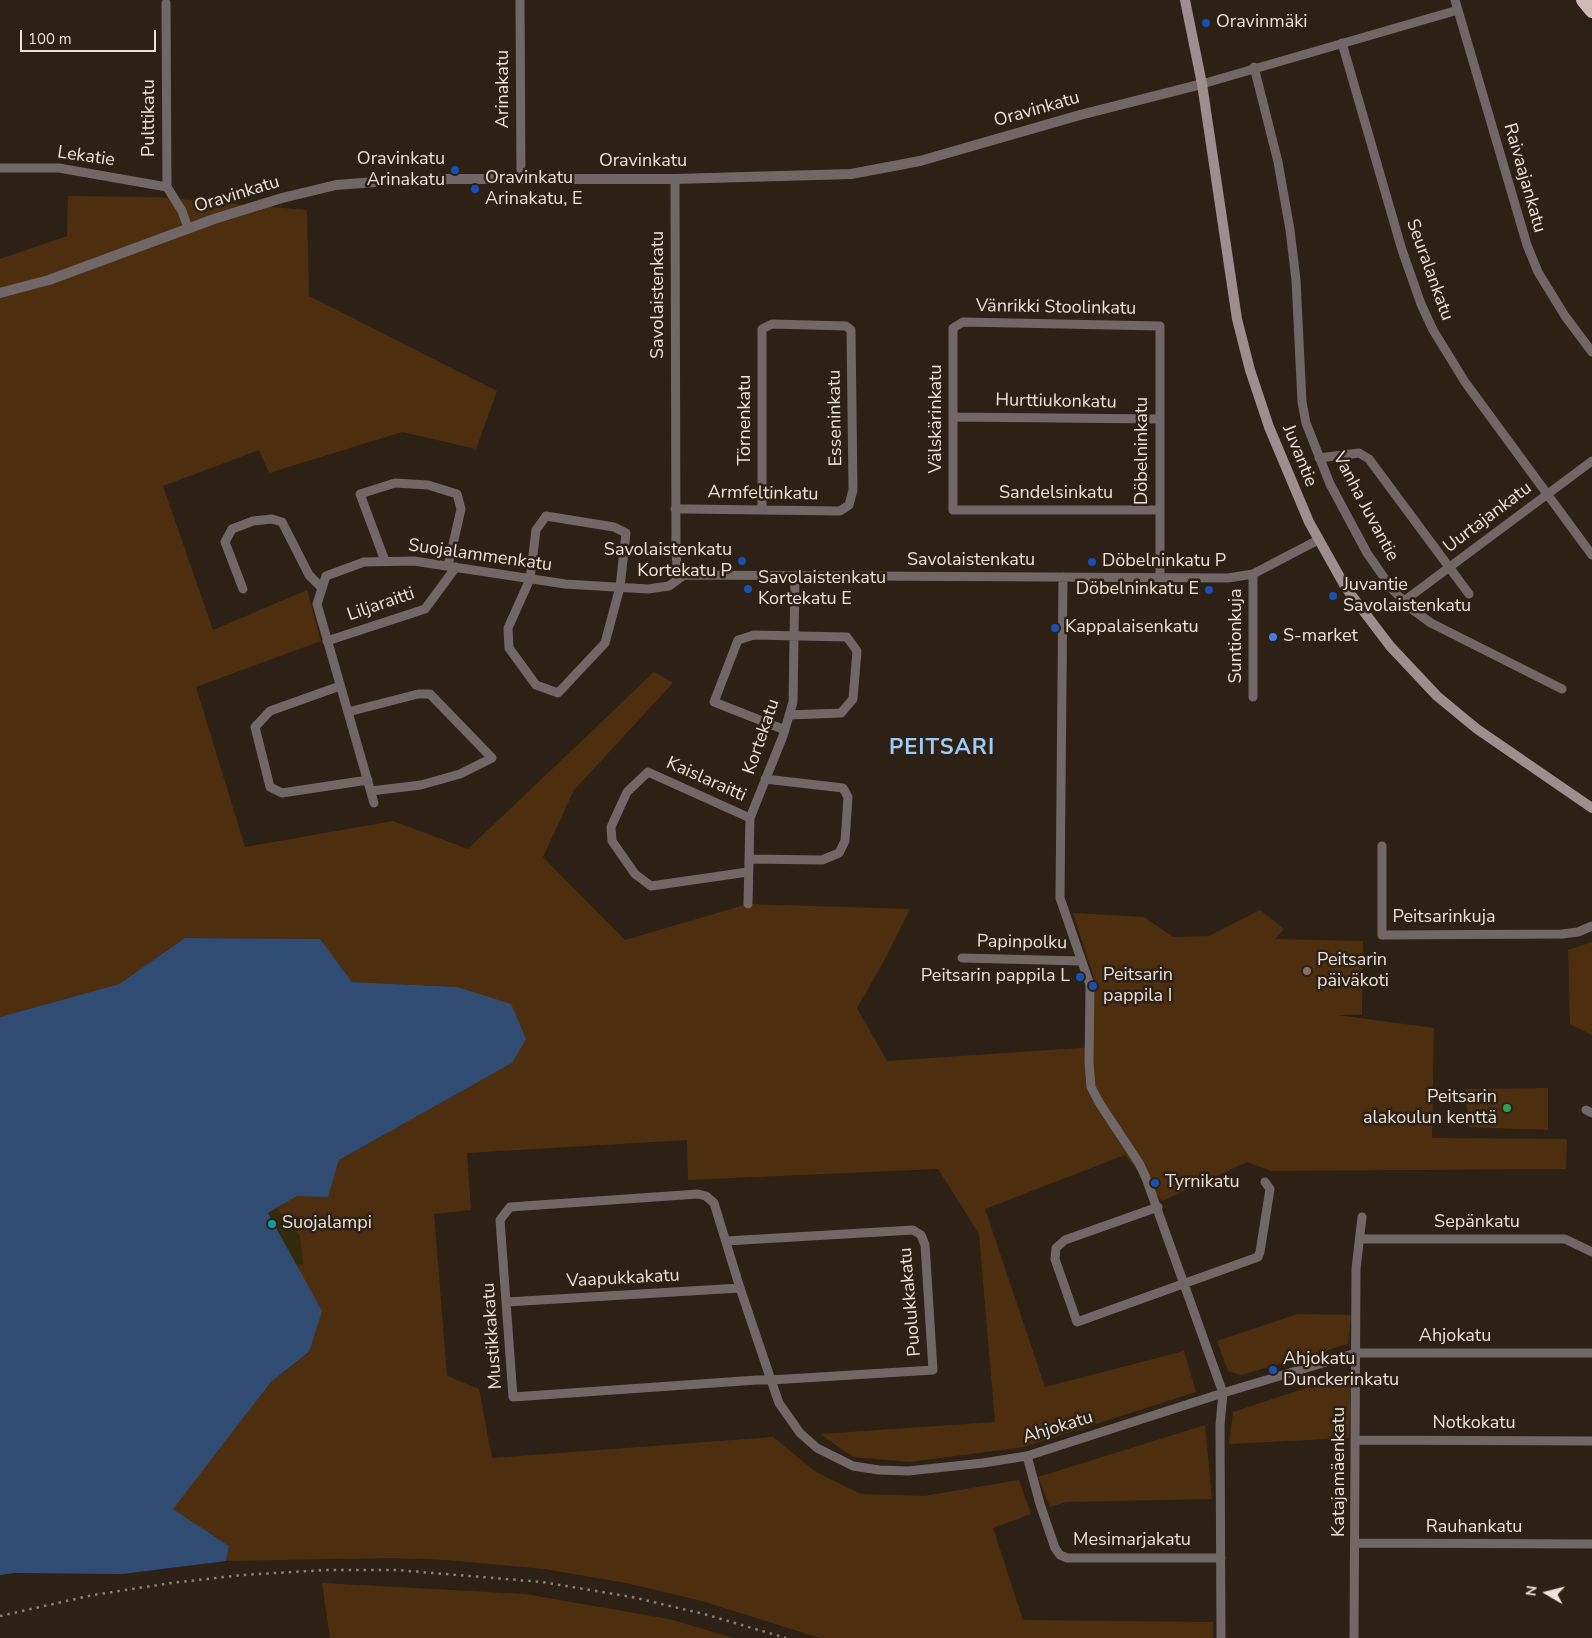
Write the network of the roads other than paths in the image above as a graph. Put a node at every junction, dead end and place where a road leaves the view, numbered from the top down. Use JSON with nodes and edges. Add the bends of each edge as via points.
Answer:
{"nodes":[{"id":1,"x":520,"y":0,"type":"edge"},
{"id":2,"x":1185,"y":0,"type":"edge"},
{"id":3,"x":1455,"y":0,"type":"edge"},
{"id":4,"x":1584,"y":0,"type":"edge"},
{"id":5,"x":166,"y":3,"type":"dead end"},
{"id":6,"x":1458,"y":10,"type":"junction"},
{"id":7,"x":1592,"y":11,"type":"edge"},
{"id":8,"x":1342,"y":43,"type":"junction"},
{"id":9,"x":1254,"y":67,"type":"junction"},
{"id":10,"x":1202,"y":84,"type":"junction"},
{"id":11,"x":0,"y":168,"type":"edge"},
{"id":12,"x":521,"y":178,"type":"junction"},
{"id":13,"x":674,"y":179,"type":"junction"},
{"id":14,"x":167,"y":187,"type":"junction"},
{"id":15,"x":188,"y":228,"type":"junction"},
{"id":16,"x":0,"y":294,"type":"edge"},
{"id":17,"x":1160,"y":326,"type":"joint"},
{"id":18,"x":953,"y":328,"type":"joint"},
{"id":19,"x":762,"y":330,"type":"joint"},
{"id":20,"x":1592,"y":352,"type":"edge"},
{"id":21,"x":954,"y":417,"type":"junction"},
{"id":22,"x":1159,"y":419,"type":"junction"},
{"id":23,"x":1319,"y":458,"type":"junction"},
{"id":24,"x":1592,"y":461,"type":"edge"},
{"id":25,"x":1547,"y":494,"type":"junction"},
{"id":26,"x":849,"y":505,"type":"joint"},
{"id":27,"x":676,"y":509,"type":"junction"},
{"id":28,"x":762,"y":510,"type":"junction"},
{"id":29,"x":953,"y":510,"type":"joint"},
{"id":30,"x":1159,"y":510,"type":"junction"},
{"id":31,"x":1318,"y":540,"type":"junction"},
{"id":32,"x":1592,"y":555,"type":"edge"},
{"id":33,"x":385,"y":561,"type":"junction"},
{"id":34,"x":452,"y":567,"type":"junction"},
{"id":35,"x":1449,"y":567,"type":"junction"},
{"id":36,"x":1253,"y":574,"type":"junction"},
{"id":37,"x":684,"y":575,"type":"junction"},
{"id":38,"x":794,"y":577,"type":"junction"},
{"id":39,"x":1064,"y":577,"type":"junction"},
{"id":40,"x":1160,"y":577,"type":"junction"},
{"id":41,"x":530,"y":579,"type":"junction"},
{"id":42,"x":322,"y":588,"type":"junction"},
{"id":43,"x":620,"y":588,"type":"junction"},
{"id":44,"x":243,"y":589,"type":"dead end"},
{"id":45,"x":1469,"y":594,"type":"dead end"},
{"id":46,"x":1404,"y":601,"type":"junction"},
{"id":47,"x":794,"y":635,"type":"junction"},
{"id":48,"x":328,"y":641,"type":"junction"},
{"id":49,"x":340,"y":686,"type":"junction"},
{"id":50,"x":1562,"y":689,"type":"dead end"},
{"id":51,"x":1253,"y":697,"type":"dead end"},
{"id":52,"x":348,"y":712,"type":"junction"},
{"id":53,"x":789,"y":715,"type":"junction"},
{"id":54,"x":784,"y":730,"type":"junction"},
{"id":55,"x":765,"y":779,"type":"junction"},
{"id":56,"x":368,"y":780,"type":"junction"},
{"id":57,"x":371,"y":791,"type":"junction"},
{"id":58,"x":374,"y":802,"type":"dead end"},
{"id":59,"x":1592,"y":808,"type":"edge"},
{"id":60,"x":750,"y":818,"type":"junction"},
{"id":61,"x":1382,"y":846,"type":"dead end"},
{"id":62,"x":749,"y":860,"type":"junction"},
{"id":63,"x":748,"y":872,"type":"junction"},
{"id":64,"x":748,"y":904,"type":"dead end"},
{"id":65,"x":1592,"y":926,"type":"edge"},
{"id":66,"x":962,"y":958,"type":"dead end"},
{"id":67,"x":1081,"y":961,"type":"junction"},
{"id":68,"x":1265,"y":1182,"type":"dead end"},
{"id":69,"x":698,"y":1194,"type":"joint"},
{"id":70,"x":1158,"y":1207,"type":"junction"},
{"id":71,"x":1362,"y":1217,"type":"dead end"},
{"id":72,"x":1360,"y":1239,"type":"junction"},
{"id":73,"x":726,"y":1241,"type":"junction"},
{"id":74,"x":1592,"y":1252,"type":"edge"},
{"id":75,"x":1185,"y":1283,"type":"junction"},
{"id":76,"x":740,"y":1288,"type":"junction"},
{"id":77,"x":507,"y":1302,"type":"junction"},
{"id":78,"x":1356,"y":1353,"type":"junction"},
{"id":79,"x":1592,"y":1354,"type":"edge"},
{"id":80,"x":771,"y":1380,"type":"junction"},
{"id":81,"x":1223,"y":1393,"type":"junction"},
{"id":82,"x":1356,"y":1440,"type":"junction"},
{"id":83,"x":1592,"y":1441,"type":"edge"},
{"id":84,"x":1027,"y":1456,"type":"junction"},
{"id":85,"x":1355,"y":1543,"type":"junction"},
{"id":86,"x":1592,"y":1544,"type":"edge"},
{"id":87,"x":1221,"y":1558,"type":"junction"},
{"id":88,"x":1221,"y":1638,"type":"edge"},
{"id":89,"x":1354,"y":1638,"type":"edge"}],
"edges":[{"from":1,"to":12,"type":"street","name":"Arinakatu"},
{"from":2,"to":10,"type":"main road","name":"Juvantie"},
{"from":3,"to":6,"type":"street","name":"Raivaajankatu"},
{"from":4,"to":7,"type":"highway"},
{"from":5,"to":14,"type":"street","name":"Pulttikatu"},
{"from":6,"to":8,"type":"street"},
{"from":6,"to":20,"type":"street","name":"Raivaajankatu","via":[[1527,245],[1538,272]]},
{"from":8,"to":9,"type":"street"},
{"from":8,"to":25,"type":"street","name":"Seuralankatu","via":[[1402,250],[1421,304],[1449,358]]},
{"from":9,"to":10,"type":"street"},
{"from":9,"to":23,"type":"street","name":"Vanha Juvantie","via":[[1278,162],[1290,230],[1296,280],[1302,402]]},
{"from":10,"to":13,"type":"street","name":"Oravinkatu","via":[[920,161],[861,172]]},
{"from":10,"to":31,"type":"main road","name":"Juvantie","via":[[1231,283],[1250,370],[1286,470]]},
{"from":11,"to":14,"type":"street","name":"Lekatie","via":[[59,168]]},
{"from":12,"to":13,"type":"street","name":"Oravinkatu"},
{"from":12,"to":15,"type":"street","name":"Oravinkatu","via":[[416,179],[336,185],[282,198]]},
{"from":13,"to":27,"type":"street","name":"Savolaistenkatu"},
{"from":14,"to":15,"type":"street"},
{"from":15,"to":16,"type":"street","name":"Oravinkatu","via":[[49,280]]},
{"from":17,"to":18,"type":"street","name":"Vänrikki Stoolinkatu","via":[[963,322]]},
{"from":17,"to":22,"type":"street","name":"Döbelninkatu"},
{"from":18,"to":21,"type":"street","name":"Välskärinkatu"},
{"from":19,"to":26,"type":"street","name":"Esseninkatu","via":[[772,324],[846,326],[851,330],[853,490]]},
{"from":19,"to":28,"type":"street","name":"Törnenkatu"},
{"from":21,"to":22,"type":"street","name":"Hurttiukonkatu"},
{"from":21,"to":29,"type":"street","name":"Välskärinkatu"},
{"from":22,"to":30,"type":"street","name":"Döbelninkatu"},
{"from":23,"to":35,"type":"street","via":[[1359,453],[1370,459]]},
{"from":23,"to":46,"type":"street","name":"Vanha Juvantie","via":[[1367,553]]},
{"from":24,"to":25,"type":"street","name":"Uurtajankatu"},
{"from":25,"to":32,"type":"street","name":"Seuralankatu"},
{"from":25,"to":35,"type":"street","name":"Uurtajankatu"},
{"from":26,"to":28,"type":"street","name":"Armfeltinkatu","via":[[840,511]]},
{"from":27,"to":28,"type":"street","name":"Armfeltinkatu"},
{"from":27,"to":37,"type":"street","name":"Savolaistenkatu","via":[[677,566]]},
{"from":29,"to":30,"type":"street","name":"Sandelsinkatu"},
{"from":30,"to":40,"type":"street","name":"Döbelninkatu"},
{"from":31,"to":36,"type":"street","name":"Savolaistenkatu"},
{"from":31,"to":59,"type":"main road","name":"Juvantie","via":[[1346,588],[1390,646],[1437,696],[1477,729]]},
{"from":33,"to":34,"type":"street","name":"Suojalammenkatu","via":[[414,561]]},
{"from":33,"to":34,"type":"street","via":[[360,494],[395,483],[428,485],[457,494],[462,509]]},
{"from":33,"to":42,"type":"street","name":"Suojalammenkatu","via":[[364,562],[326,576]]},
{"from":34,"to":41,"type":"street","name":"Suojalammenkatu"},
{"from":34,"to":48,"type":"street","name":"Liljaraitti","via":[[425,609]]},
{"from":35,"to":45,"type":"street"},
{"from":35,"to":46,"type":"street","name":"Uurtajankatu"},
{"from":36,"to":40,"type":"street","name":"Savolaistenkatu","via":[[1228,578]]},
{"from":36,"to":51,"type":"street","name":"Suntionkuja"},
{"from":37,"to":38,"type":"street","name":"Savolaistenkatu"},
{"from":37,"to":43,"type":"street","name":"Suojalammenkatu","via":[[669,586]]},
{"from":38,"to":39,"type":"street","name":"Savolaistenkatu"},
{"from":38,"to":47,"type":"street","name":"Kortekatu"},
{"from":39,"to":40,"type":"street","name":"Savolaistenkatu"},
{"from":39,"to":67,"type":"street","via":[[1060,898]]},
{"from":41,"to":43,"type":"street","name":"Suojalammenkatu"},
{"from":41,"to":43,"type":"street","via":[[536,530],[546,516],[614,527],[626,533]]},
{"from":41,"to":43,"type":"street","via":[[508,628],[509,648],[536,685],[558,693],[605,642]]},
{"from":42,"to":44,"type":"street","via":[[309,575],[282,522],[272,519],[253,521],[232,529],[225,542]]},
{"from":42,"to":48,"type":"street","via":[[317,604]]},
{"from":46,"to":50,"type":"street","name":"Vanha Juvantie","via":[[1431,623]]},
{"from":47,"to":53,"type":"street","name":"Kortekatu","via":[[793,702]]},
{"from":47,"to":53,"type":"street","via":[[847,637],[857,651],[853,699],[841,713]]},
{"from":47,"to":54,"type":"street","via":[[754,635],[738,640],[714,702]]},
{"from":48,"to":49,"type":"street"},
{"from":49,"to":52,"type":"street"},
{"from":49,"to":56,"type":"street","via":[[270,711],[255,728],[270,787],[282,793]]},
{"from":52,"to":56,"type":"street"},
{"from":52,"to":57,"type":"street","via":[[418,694],[430,694],[492,758],[460,774],[421,785]]},
{"from":53,"to":54,"type":"street","name":"Kortekatu"},
{"from":54,"to":55,"type":"street","name":"Kortekatu"},
{"from":55,"to":60,"type":"street","name":"Kortekatu"},
{"from":55,"to":62,"type":"street","via":[[843,788],[848,797],[845,841],[839,853],[822,860]]},
{"from":56,"to":57,"type":"street"},
{"from":57,"to":58,"type":"street"},
{"from":60,"to":62,"type":"street","name":"Kortekatu"},
{"from":60,"to":63,"type":"street","name":"Kaislaraitti","via":[[648,772],[627,792],[611,827],[612,841],[635,874],[651,886]]},
{"from":61,"to":65,"type":"street","name":"Peitsarinkuja","via":[[1382,935],[1562,934]]},
{"from":62,"to":63,"type":"street","name":"Kortekatu"},
{"from":63,"to":64,"type":"street","name":"Kortekatu"},
{"from":66,"to":67,"type":"street","name":"Papinpolku"},
{"from":67,"to":70,"type":"street","via":[[1090,985],[1091,1087],[1139,1162]]},
{"from":68,"to":75,"type":"street","via":[[1270,1190],[1258,1257]]},
{"from":69,"to":73,"type":"street","name":"Ahjokatu","via":[[714,1203]]},
{"from":69,"to":77,"type":"street","name":"Mustikkakatu","via":[[510,1207],[500,1220]]},
{"from":70,"to":75,"type":"street"},
{"from":70,"to":75,"type":"street","via":[[1065,1240],[1056,1248],[1055,1259],[1077,1322]]},
{"from":71,"to":72,"type":"street","name":"Katajamäenkatu"},
{"from":72,"to":74,"type":"street","name":"Sepänkatu","via":[[1565,1240]]},
{"from":72,"to":78,"type":"street","name":"Katajamäenkatu","via":[[1356,1269]]},
{"from":73,"to":76,"type":"street","name":"Ahjokatu"},
{"from":73,"to":80,"type":"street","name":"Puolukkakatu","via":[[913,1230],[921,1235],[926,1246],[933,1370]]},
{"from":75,"to":81,"type":"street"},
{"from":76,"to":77,"type":"street","name":"Vaapukkakatu"},
{"from":76,"to":80,"type":"street","name":"Ahjokatu"},
{"from":77,"to":80,"type":"street","name":"Mustikkakatu","via":[[513,1397]]},
{"from":78,"to":79,"type":"street","name":"Ahjokatu"},
{"from":78,"to":81,"type":"street","name":"Ahjokatu"},
{"from":78,"to":82,"type":"street","name":"Katajamäenkatu"},
{"from":80,"to":84,"type":"street","name":"Ahjokatu","via":[[779,1403],[800,1433],[817,1448],[853,1466],[908,1471]]},
{"from":81,"to":84,"type":"street","name":"Ahjokatu"},
{"from":81,"to":87,"type":"street","via":[[1220,1426]]},
{"from":82,"to":83,"type":"street","name":"Notkokatu"},
{"from":82,"to":85,"type":"street","name":"Katajamäenkatu"},
{"from":84,"to":87,"type":"street","name":"Mesimarjakatu","via":[[1054,1548],[1060,1555],[1067,1558]]},
{"from":85,"to":86,"type":"street","name":"Rauhankatu"},
{"from":85,"to":89,"type":"street","name":"Katajamäenkatu"},
{"from":87,"to":88,"type":"street"}]}
